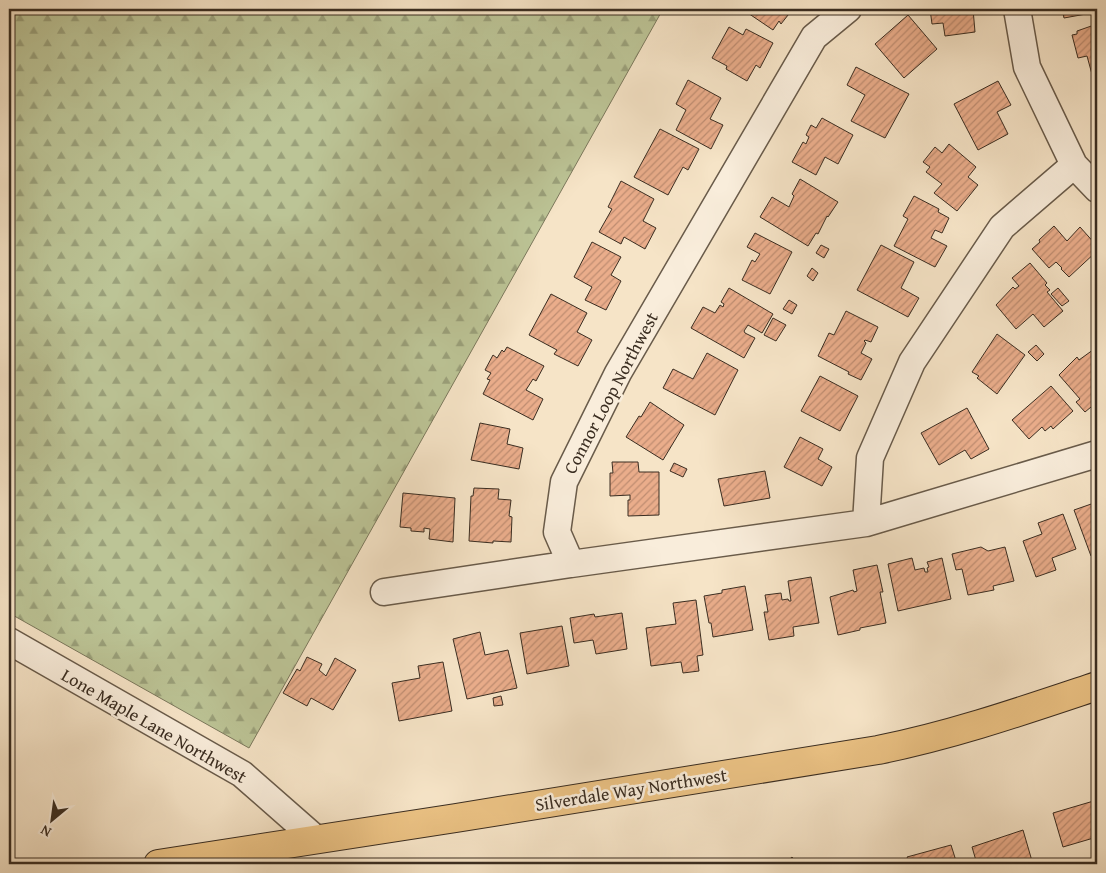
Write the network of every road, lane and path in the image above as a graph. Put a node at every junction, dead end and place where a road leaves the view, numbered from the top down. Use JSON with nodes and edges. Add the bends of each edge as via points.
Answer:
{"nodes":[{"id":1,"x":848,"y":9,"type":"edge"},
{"id":2,"x":1017,"y":9,"type":"edge"},
{"id":3,"x":1074,"y":165,"type":"junction"},
{"id":4,"x":1097,"y":189,"type":"edge"},
{"id":5,"x":1097,"y":454,"type":"edge"},
{"id":6,"x":866,"y":523,"type":"junction"},
{"id":7,"x":571,"y":564,"type":"junction"},
{"id":8,"x":384,"y":592,"type":"dead end"},
{"id":9,"x":9,"y":642,"type":"edge"},
{"id":10,"x":1097,"y":686,"type":"edge"},
{"id":11,"x":316,"y":839,"type":"junction"},
{"id":12,"x":158,"y":864,"type":"edge"}],
"edges":[{"from":1,"to":7,"type":"street","name":"Connor Loop Northwest","via":[[814,37],[618,373],[564,482],[557,532]]},
{"from":2,"to":3,"type":"street","via":[[1027,67]]},
{"from":3,"to":4,"type":"street"},
{"from":3,"to":6,"type":"street","via":[[1002,228],[912,362],[870,458]]},
{"from":5,"to":6,"type":"street"},
{"from":6,"to":7,"type":"street"},
{"from":7,"to":8,"type":"street"},
{"from":9,"to":11,"type":"street","name":"Lone Maple Lane Northwest","via":[[242,774]]},
{"from":10,"to":11,"type":"main road","name":"Silverdale Way Northwest","via":[[923,741]]},
{"from":11,"to":12,"type":"main road","name":"Silverdale Way Northwest"}]}
